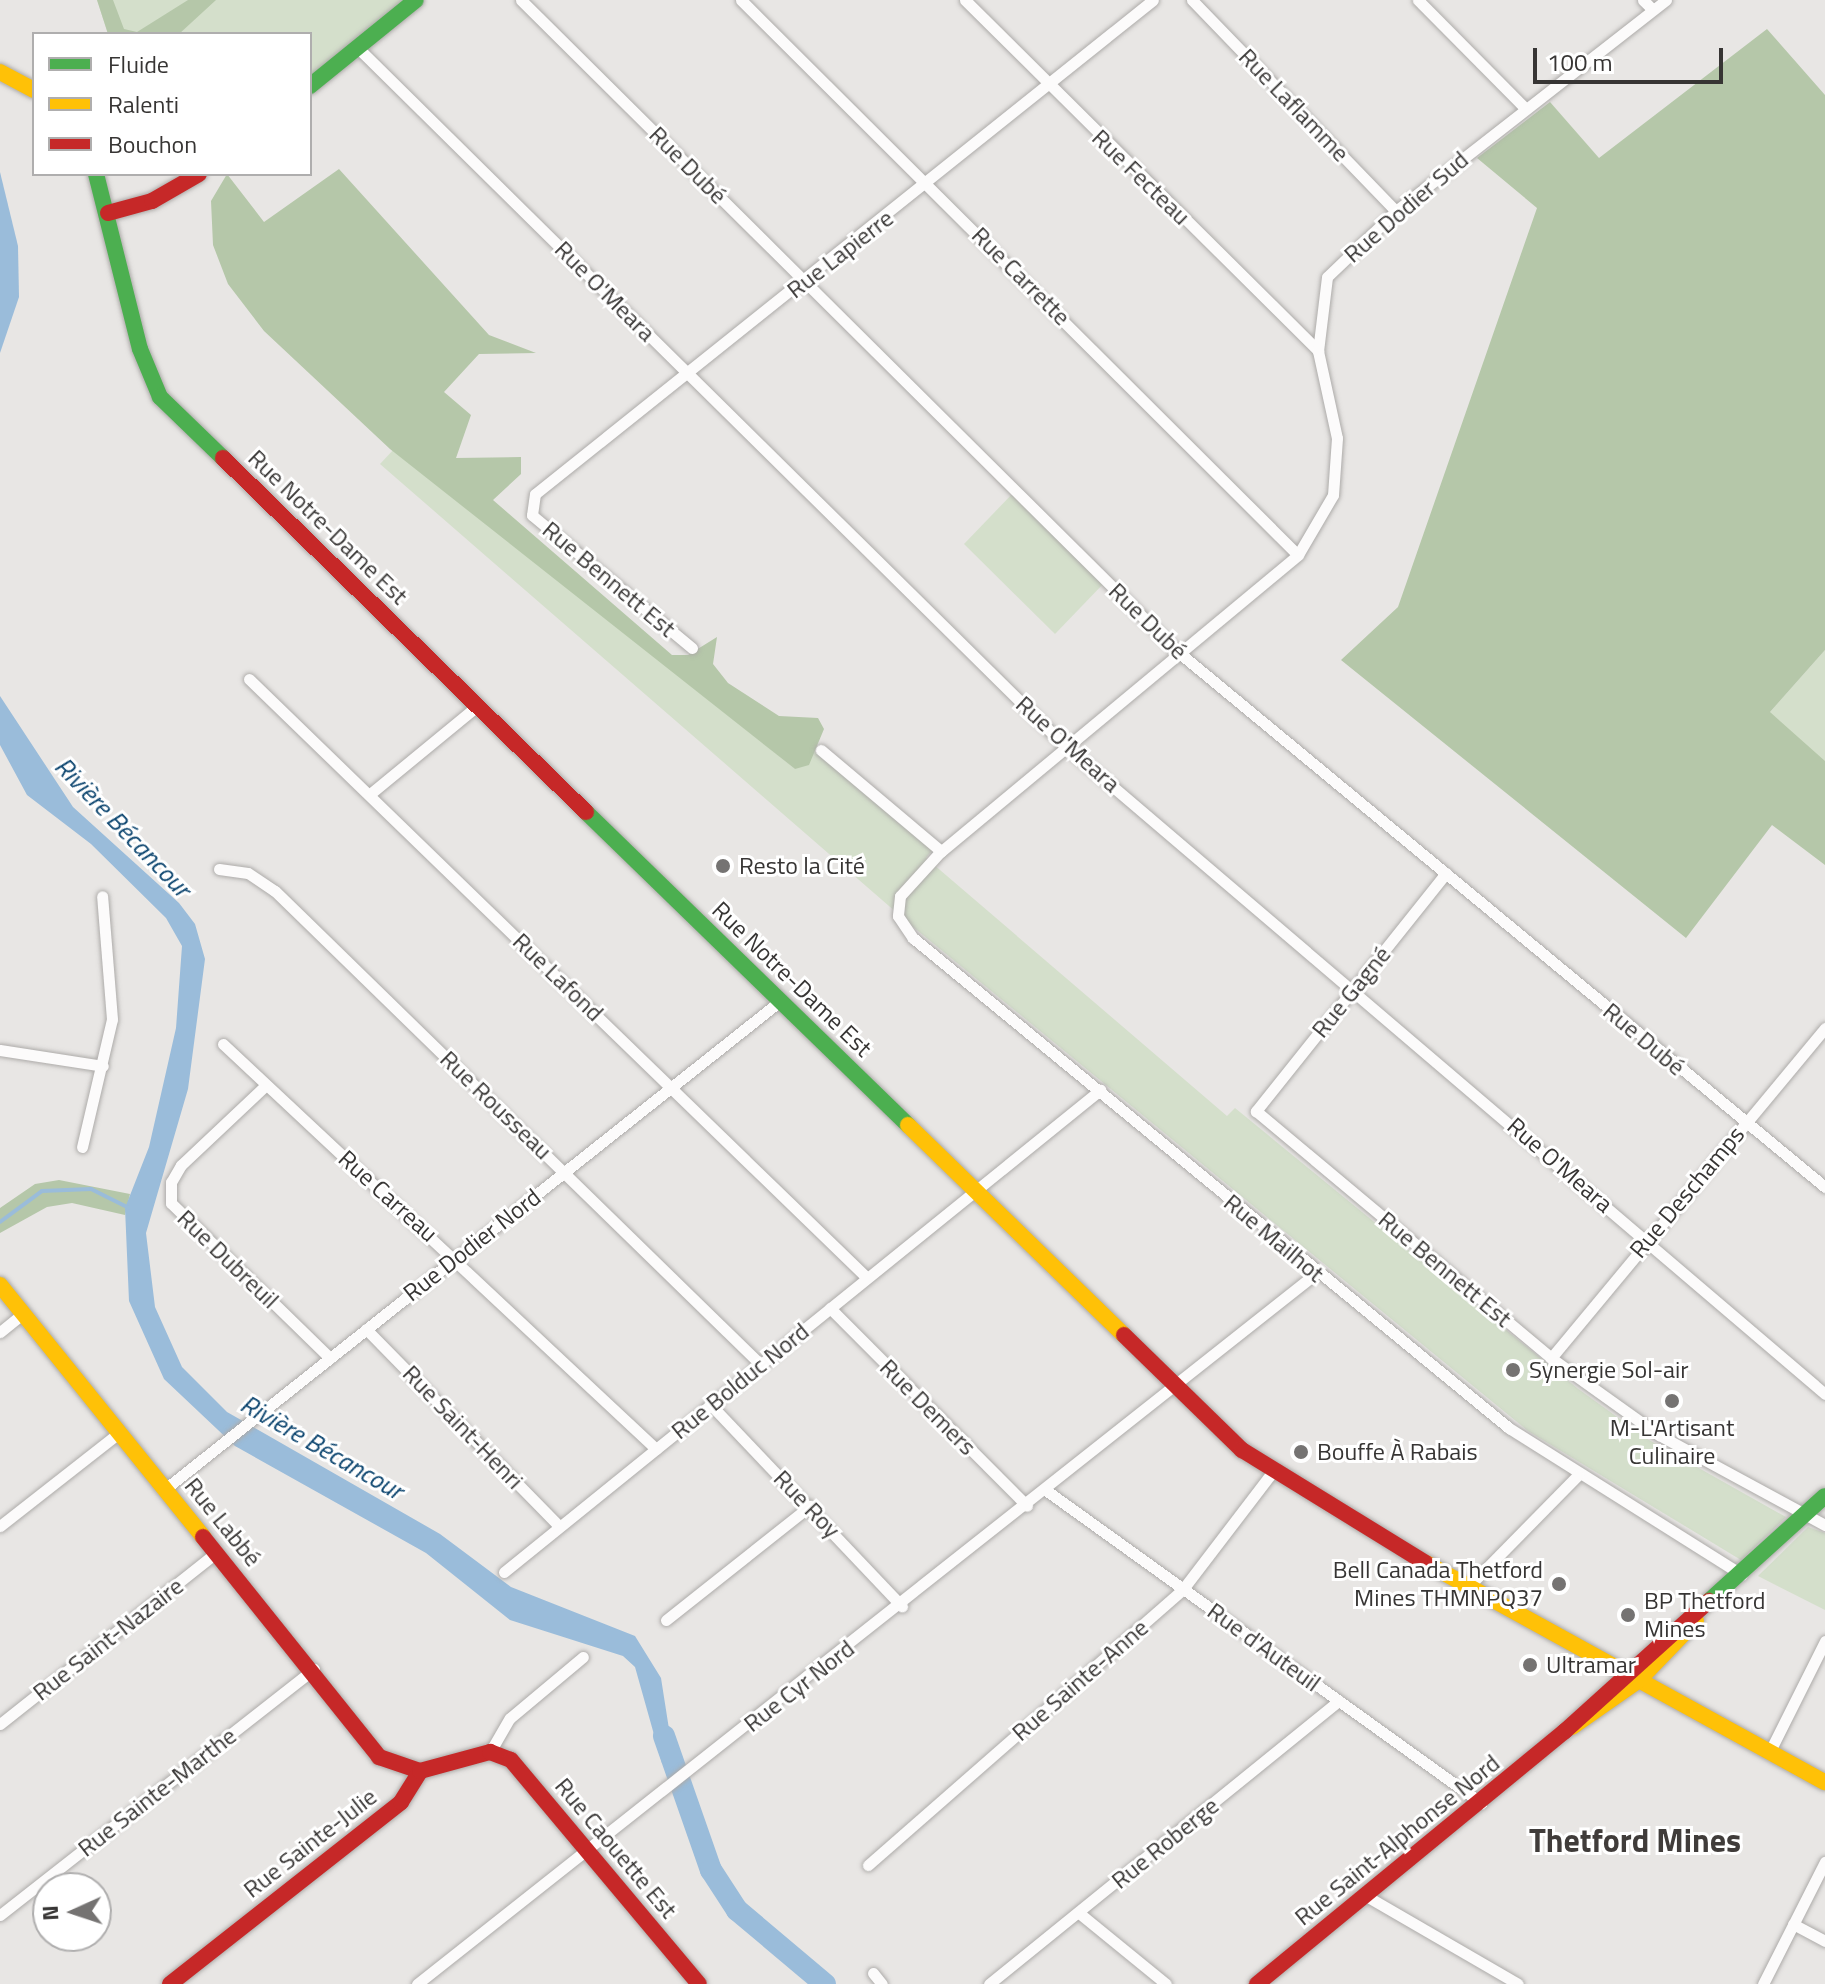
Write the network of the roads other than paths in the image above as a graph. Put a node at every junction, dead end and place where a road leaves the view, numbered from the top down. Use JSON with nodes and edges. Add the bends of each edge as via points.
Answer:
{"nodes":[{"id":1,"x":416,"y":0,"type":"edge"},
{"id":2,"x":521,"y":0,"type":"edge"},
{"id":3,"x":741,"y":0,"type":"edge"},
{"id":4,"x":965,"y":0,"type":"edge"},
{"id":5,"x":1153,"y":0,"type":"edge"},
{"id":6,"x":1192,"y":0,"type":"edge"},
{"id":7,"x":1418,"y":0,"type":"edge"},
{"id":8,"x":1666,"y":0,"type":"edge"},
{"id":9,"x":1647,"y":5,"type":"edge"},
{"id":10,"x":356,"y":46,"type":"junction"},
{"id":11,"x":0,"y":72,"type":"edge"},
{"id":12,"x":312,"y":84,"type":"edge"},
{"id":13,"x":1048,"y":86,"type":"junction"},
{"id":14,"x":32,"y":89,"type":"edge"},
{"id":15,"x":1525,"y":108,"type":"junction"},
{"id":16,"x":97,"y":176,"type":"edge"},
{"id":17,"x":196,"y":176,"type":"edge"},
{"id":18,"x":929,"y":184,"type":"junction"},
{"id":19,"x":1396,"y":211,"type":"junction"},
{"id":20,"x":108,"y":213,"type":"junction"},
{"id":21,"x":805,"y":282,"type":"junction"},
{"id":22,"x":1318,"y":351,"type":"junction"},
{"id":23,"x":688,"y":373,"type":"junction"},
{"id":24,"x":530,"y":508,"type":"joint"},
{"id":25,"x":1298,"y":555,"type":"junction"},
{"id":26,"x":692,"y":648,"type":"dead end"},
{"id":27,"x":1177,"y":651,"type":"junction"},
{"id":28,"x":249,"y":679,"type":"dead end"},
{"id":29,"x":477,"y":706,"type":"junction"},
{"id":30,"x":1064,"y":745,"type":"junction"},
{"id":31,"x":821,"y":750,"type":"dead end"},
{"id":32,"x":370,"y":794,"type":"junction"},
{"id":33,"x":941,"y":851,"type":"junction"},
{"id":34,"x":219,"y":869,"type":"dead end"},
{"id":35,"x":1446,"y":873,"type":"junction"},
{"id":36,"x":102,"y":896,"type":"dead end"},
{"id":37,"x":1354,"y":988,"type":"junction"},
{"id":38,"x":780,"y":1001,"type":"junction"},
{"id":39,"x":1825,"y":1028,"type":"edge"},
{"id":40,"x":223,"y":1044,"type":"dead end"},
{"id":41,"x":0,"y":1050,"type":"edge"},
{"id":42,"x":103,"y":1066,"type":"junction"},
{"id":43,"x":266,"y":1085,"type":"junction"},
{"id":44,"x":671,"y":1087,"type":"junction"},
{"id":45,"x":1100,"y":1090,"type":"junction"},
{"id":46,"x":1256,"y":1111,"type":"joint"},
{"id":47,"x":1745,"y":1124,"type":"junction"},
{"id":48,"x":82,"y":1147,"type":"dead end"},
{"id":49,"x":565,"y":1172,"type":"junction"},
{"id":50,"x":1825,"y":1187,"type":"edge"},
{"id":51,"x":976,"y":1191,"type":"junction"},
{"id":52,"x":1646,"y":1239,"type":"junction"},
{"id":53,"x":456,"y":1258,"type":"junction"},
{"id":54,"x":1315,"y":1274,"type":"junction"},
{"id":55,"x":866,"y":1277,"type":"junction"},
{"id":56,"x":0,"y":1285,"type":"edge"},
{"id":57,"x":830,"y":1308,"type":"junction"},
{"id":58,"x":22,"y":1314,"type":"junction"},
{"id":59,"x":366,"y":1329,"type":"junction"},
{"id":60,"x":0,"y":1332,"type":"edge"},
{"id":61,"x":330,"y":1358,"type":"junction"},
{"id":62,"x":1551,"y":1358,"type":"junction"},
{"id":63,"x":760,"y":1364,"type":"junction"},
{"id":64,"x":1179,"y":1386,"type":"junction"},
{"id":65,"x":1825,"y":1394,"type":"edge"},
{"id":66,"x":710,"y":1404,"type":"junction"},
{"id":67,"x":120,"y":1432,"type":"junction"},
{"id":68,"x":656,"y":1449,"type":"junction"},
{"id":69,"x":1271,"y":1474,"type":"junction"},
{"id":70,"x":1578,"y":1475,"type":"junction"},
{"id":71,"x":165,"y":1489,"type":"junction"},
{"id":72,"x":1047,"y":1491,"type":"junction"},
{"id":73,"x":1825,"y":1496,"type":"edge"},
{"id":74,"x":810,"y":1506,"type":"junction"},
{"id":75,"x":1027,"y":1506,"type":"junction"},
{"id":76,"x":1804,"y":1517,"type":"junction"},
{"id":77,"x":1825,"y":1525,"type":"edge"},
{"id":78,"x":0,"y":1526,"type":"edge"},
{"id":79,"x":559,"y":1526,"type":"junction"},
{"id":80,"x":216,"y":1553,"type":"junction"},
{"id":81,"x":504,"y":1572,"type":"dead end"},
{"id":82,"x":1742,"y":1575,"type":"junction"},
{"id":83,"x":1467,"y":1588,"type":"junction"},
{"id":84,"x":1183,"y":1589,"type":"junction"},
{"id":85,"x":1715,"y":1598,"type":"junction"},
{"id":86,"x":902,"y":1606,"type":"junction"},
{"id":87,"x":666,"y":1620,"type":"dead end"},
{"id":88,"x":1825,"y":1641,"type":"edge"},
{"id":89,"x":583,"y":1657,"type":"dead end"},
{"id":90,"x":314,"y":1669,"type":"junction"},
{"id":91,"x":1623,"y":1672,"type":"junction"},
{"id":92,"x":1639,"y":1680,"type":"junction"},
{"id":93,"x":1339,"y":1701,"type":"junction"},
{"id":94,"x":0,"y":1724,"type":"edge"},
{"id":95,"x":1565,"y":1731,"type":"junction"},
{"id":96,"x":1770,"y":1751,"type":"junction"},
{"id":97,"x":490,"y":1752,"type":"junction"},
{"id":98,"x":420,"y":1771,"type":"junction"},
{"id":99,"x":1825,"y":1782,"type":"edge"},
{"id":100,"x":1481,"y":1803,"type":"junction"},
{"id":101,"x":585,"y":1849,"type":"junction"},
{"id":102,"x":1825,"y":1862,"type":"edge"},
{"id":103,"x":868,"y":1865,"type":"dead end"},
{"id":104,"x":1368,"y":1897,"type":"junction"},
{"id":105,"x":1079,"y":1913,"type":"junction"},
{"id":106,"x":0,"y":1915,"type":"edge"},
{"id":107,"x":1793,"y":1924,"type":"junction"},
{"id":108,"x":1825,"y":1941,"type":"edge"},
{"id":109,"x":873,"y":1973,"type":"dead end"},
{"id":110,"x":170,"y":1984,"type":"edge"},
{"id":111,"x":417,"y":1984,"type":"edge"},
{"id":112,"x":699,"y":1984,"type":"edge"},
{"id":113,"x":882,"y":1984,"type":"edge"},
{"id":114,"x":989,"y":1984,"type":"edge"},
{"id":115,"x":1166,"y":1984,"type":"edge"},
{"id":116,"x":1257,"y":1984,"type":"edge"},
{"id":117,"x":1518,"y":1984,"type":"edge"},
{"id":118,"x":1763,"y":1984,"type":"edge"}],
"edges":[{"from":1,"to":10,"type":"street"},
{"from":2,"to":21,"type":"street","name":"Rue Dubé"},
{"from":3,"to":18,"type":"street","name":"Rue Carrette"},
{"from":4,"to":13,"type":"street","name":"Rue Fecteau"},
{"from":5,"to":13,"type":"street","name":"Rue Lapierre"},
{"from":6,"to":19,"type":"street","name":"Rue Laflamme"},
{"from":7,"to":15,"type":"street"},
{"from":8,"to":9,"type":"street","name":"Rue Dodier Sud"},
{"from":9,"to":15,"type":"street","name":"Rue Dodier Sud"},
{"from":10,"to":12,"type":"street"},
{"from":10,"to":23,"type":"street","name":"Rue O'Meara"},
{"from":11,"to":14,"type":"street"},
{"from":13,"to":18,"type":"street","name":"Rue Lapierre"},
{"from":13,"to":22,"type":"street","name":"Rue Fecteau"},
{"from":15,"to":19,"type":"street","name":"Rue Dodier Sud"},
{"from":16,"to":20,"type":"street","name":"Rue Notre-Dame Est"},
{"from":17,"to":20,"type":"street","via":[[152,201]]},
{"from":18,"to":21,"type":"street","name":"Rue Lapierre"},
{"from":18,"to":25,"type":"street","name":"Rue Carrette"},
{"from":19,"to":22,"type":"street","name":"Rue Dodier Sud","via":[[1327,277]]},
{"from":20,"to":29,"type":"street","name":"Rue Notre-Dame Est","via":[[140,349],[160,397]]},
{"from":21,"to":23,"type":"street","name":"Rue Lapierre"},
{"from":21,"to":27,"type":"street","name":"Rue Dubé"},
{"from":22,"to":25,"type":"street","name":"Rue Dodier Sud","via":[[1337,438],[1333,495]]},
{"from":23,"to":24,"type":"street","name":"Rue Lapierre","via":[[535,494]]},
{"from":23,"to":30,"type":"street","name":"Rue O'Meara"},
{"from":24,"to":26,"type":"street","name":"Rue Bennett Est"},
{"from":25,"to":27,"type":"street","name":"Rue Dodier Sud"},
{"from":27,"to":30,"type":"street","name":"Rue Dodier Sud"},
{"from":27,"to":35,"type":"street","name":"Rue Dubé"},
{"from":28,"to":32,"type":"street","name":"Rue Lafond"},
{"from":29,"to":32,"type":"street"},
{"from":29,"to":38,"type":"street","name":"Rue Notre-Dame Est"},
{"from":30,"to":33,"type":"street","name":"Rue Dodier Sud"},
{"from":30,"to":37,"type":"street","name":"Rue O'Meara"},
{"from":31,"to":33,"type":"street"},
{"from":32,"to":44,"type":"street","name":"Rue Lafond"},
{"from":33,"to":45,"type":"street","name":"Rue Mailhot","via":[[900,896],[902,925]]},
{"from":34,"to":49,"type":"street","name":"Rue Rousseau","via":[[248,873],[275,891]]},
{"from":35,"to":37,"type":"street","name":"Rue Gagné"},
{"from":35,"to":47,"type":"street","name":"Rue Dubé"},
{"from":36,"to":42,"type":"street","via":[[112,1001]]},
{"from":37,"to":46,"type":"street","name":"Rue Gagné"},
{"from":37,"to":52,"type":"street","name":"Rue O'Meara"},
{"from":38,"to":44,"type":"street","name":"Rue Dodier Nord"},
{"from":38,"to":51,"type":"street","name":"Rue Notre-Dame Est"},
{"from":39,"to":47,"type":"street","name":"Rue Deschamps"},
{"from":40,"to":43,"type":"street","name":"Rue Carreau"},
{"from":41,"to":42,"type":"street"},
{"from":42,"to":48,"type":"street"},
{"from":43,"to":53,"type":"street","name":"Rue Carreau"},
{"from":43,"to":61,"type":"street","name":"Rue Dubreuil","via":[[181,1165],[171,1182],[171,1203]]},
{"from":44,"to":49,"type":"street","name":"Rue Dodier Nord"},
{"from":44,"to":55,"type":"street","name":"Rue Lafond"},
{"from":45,"to":51,"type":"street","name":"Rue Bolduc Nord"},
{"from":45,"to":54,"type":"street","name":"Rue Mailhot"},
{"from":46,"to":62,"type":"street","name":"Rue Bennett Est"},
{"from":47,"to":50,"type":"street","name":"Rue Dubé"},
{"from":47,"to":52,"type":"street","name":"Rue Deschamps"},
{"from":49,"to":53,"type":"street","name":"Rue Dodier Nord"},
{"from":49,"to":63,"type":"street","name":"Rue Rousseau"},
{"from":51,"to":55,"type":"street","name":"Rue Bolduc Nord"},
{"from":51,"to":64,"type":"street","name":"Rue Notre-Dame Est"},
{"from":52,"to":62,"type":"street","name":"Rue Deschamps"},
{"from":52,"to":65,"type":"street","name":"Rue O'Meara"},
{"from":53,"to":59,"type":"street","name":"Rue Dodier Nord"},
{"from":53,"to":68,"type":"street","name":"Rue Carreau"},
{"from":54,"to":64,"type":"street","name":"Rue Cyr Nord"},
{"from":54,"to":70,"type":"street","name":"Rue Mailhot"},
{"from":55,"to":57,"type":"street","name":"Rue Bolduc Nord"},
{"from":56,"to":58,"type":"street","name":"Rue Labbé"},
{"from":57,"to":63,"type":"street","name":"Rue Bolduc Nord"},
{"from":57,"to":75,"type":"street","name":"Rue Demers"},
{"from":58,"to":60,"type":"street"},
{"from":58,"to":67,"type":"street","name":"Rue Labbé"},
{"from":59,"to":61,"type":"street","name":"Rue Dodier Nord"},
{"from":59,"to":79,"type":"street","name":"Rue Saint-Henri"},
{"from":61,"to":71,"type":"street","name":"Rue Dodier Nord"},
{"from":62,"to":76,"type":"street","name":"Rue Bennett Est","via":[[1659,1435]]},
{"from":63,"to":66,"type":"street","name":"Rue Bolduc Nord"},
{"from":64,"to":69,"type":"street","name":"Rue Notre-Dame Est"},
{"from":64,"to":72,"type":"street","name":"Rue Cyr Nord"},
{"from":66,"to":68,"type":"street","name":"Rue Bolduc Nord"},
{"from":66,"to":74,"type":"street","name":"Rue Roy"},
{"from":67,"to":71,"type":"street","name":"Rue Labbé"},
{"from":67,"to":78,"type":"street"},
{"from":68,"to":79,"type":"street","name":"Rue Bolduc Nord"},
{"from":69,"to":83,"type":"street","name":"Rue Notre-Dame Est"},
{"from":69,"to":84,"type":"street","name":"Rue Sainte-Anne"},
{"from":70,"to":82,"type":"street","name":"Rue Mailhot"},
{"from":70,"to":83,"type":"street"},
{"from":71,"to":80,"type":"street","name":"Rue Labbé"},
{"from":72,"to":75,"type":"street","name":"Rue Cyr Nord"},
{"from":72,"to":84,"type":"street","name":"Rue d'Auteuil"},
{"from":73,"to":76,"type":"street"},
{"from":74,"to":86,"type":"street","name":"Rue Roy"},
{"from":74,"to":87,"type":"street"},
{"from":75,"to":86,"type":"street","name":"Rue Cyr Nord"},
{"from":76,"to":77,"type":"street","name":"Rue Bennett Est"},
{"from":76,"to":82,"type":"street"},
{"from":79,"to":81,"type":"street","name":"Rue Bolduc Nord"},
{"from":80,"to":90,"type":"street","name":"Rue Labbé"},
{"from":80,"to":94,"type":"street","name":"Rue Saint-Nazaire"},
{"from":82,"to":85,"type":"street"},
{"from":83,"to":91,"type":"street","name":"Rue Notre-Dame Est"},
{"from":84,"to":93,"type":"street","name":"Rue d'Auteuil"},
{"from":84,"to":103,"type":"street","name":"Rue Sainte-Anne"},
{"from":85,"to":91,"type":"street","name":"Rue Saint-Alphonse Nord"},
{"from":85,"to":92,"type":"street","name":"Rue Saint-Alphonse Nord"},
{"from":86,"to":101,"type":"street","name":"Rue Cyr Nord"},
{"from":88,"to":96,"type":"street"},
{"from":89,"to":97,"type":"street","via":[[510,1718]]},
{"from":90,"to":98,"type":"street","name":"Rue Labbé","via":[[379,1757]]},
{"from":90,"to":106,"type":"street","name":"Rue Sainte-Marthe"},
{"from":91,"to":92,"type":"street","name":"Rue Notre-Dame Est"},
{"from":91,"to":95,"type":"street","name":"Rue Saint-Alphonse Nord"},
{"from":92,"to":95,"type":"street","name":"Rue Saint-Alphonse Nord"},
{"from":92,"to":96,"type":"street","name":"Rue Notre-Dame Est"},
{"from":93,"to":100,"type":"street","name":"Rue d'Auteuil"},
{"from":93,"to":105,"type":"street","name":"Rue Roberge"},
{"from":95,"to":100,"type":"street","name":"Rue Saint-Alphonse Nord"},
{"from":96,"to":99,"type":"street","name":"Rue Notre-Dame Est"},
{"from":97,"to":98,"type":"street"},
{"from":97,"to":101,"type":"street","name":"Rue Caouette Est","via":[[511,1760]]},
{"from":98,"to":110,"type":"street","name":"Rue Sainte-Julie","via":[[401,1802]]},
{"from":100,"to":104,"type":"street","name":"Rue Saint-Alphonse Nord"},
{"from":101,"to":111,"type":"street","name":"Rue Cyr Nord"},
{"from":101,"to":112,"type":"street","name":"Rue Caouette Est"},
{"from":102,"to":107,"type":"street"},
{"from":104,"to":116,"type":"street","name":"Rue Saint-Alphonse Nord"},
{"from":104,"to":117,"type":"street"},
{"from":105,"to":114,"type":"street","name":"Rue Roberge"},
{"from":105,"to":115,"type":"street"},
{"from":107,"to":108,"type":"street"},
{"from":107,"to":118,"type":"street"},
{"from":109,"to":113,"type":"street"}]}
